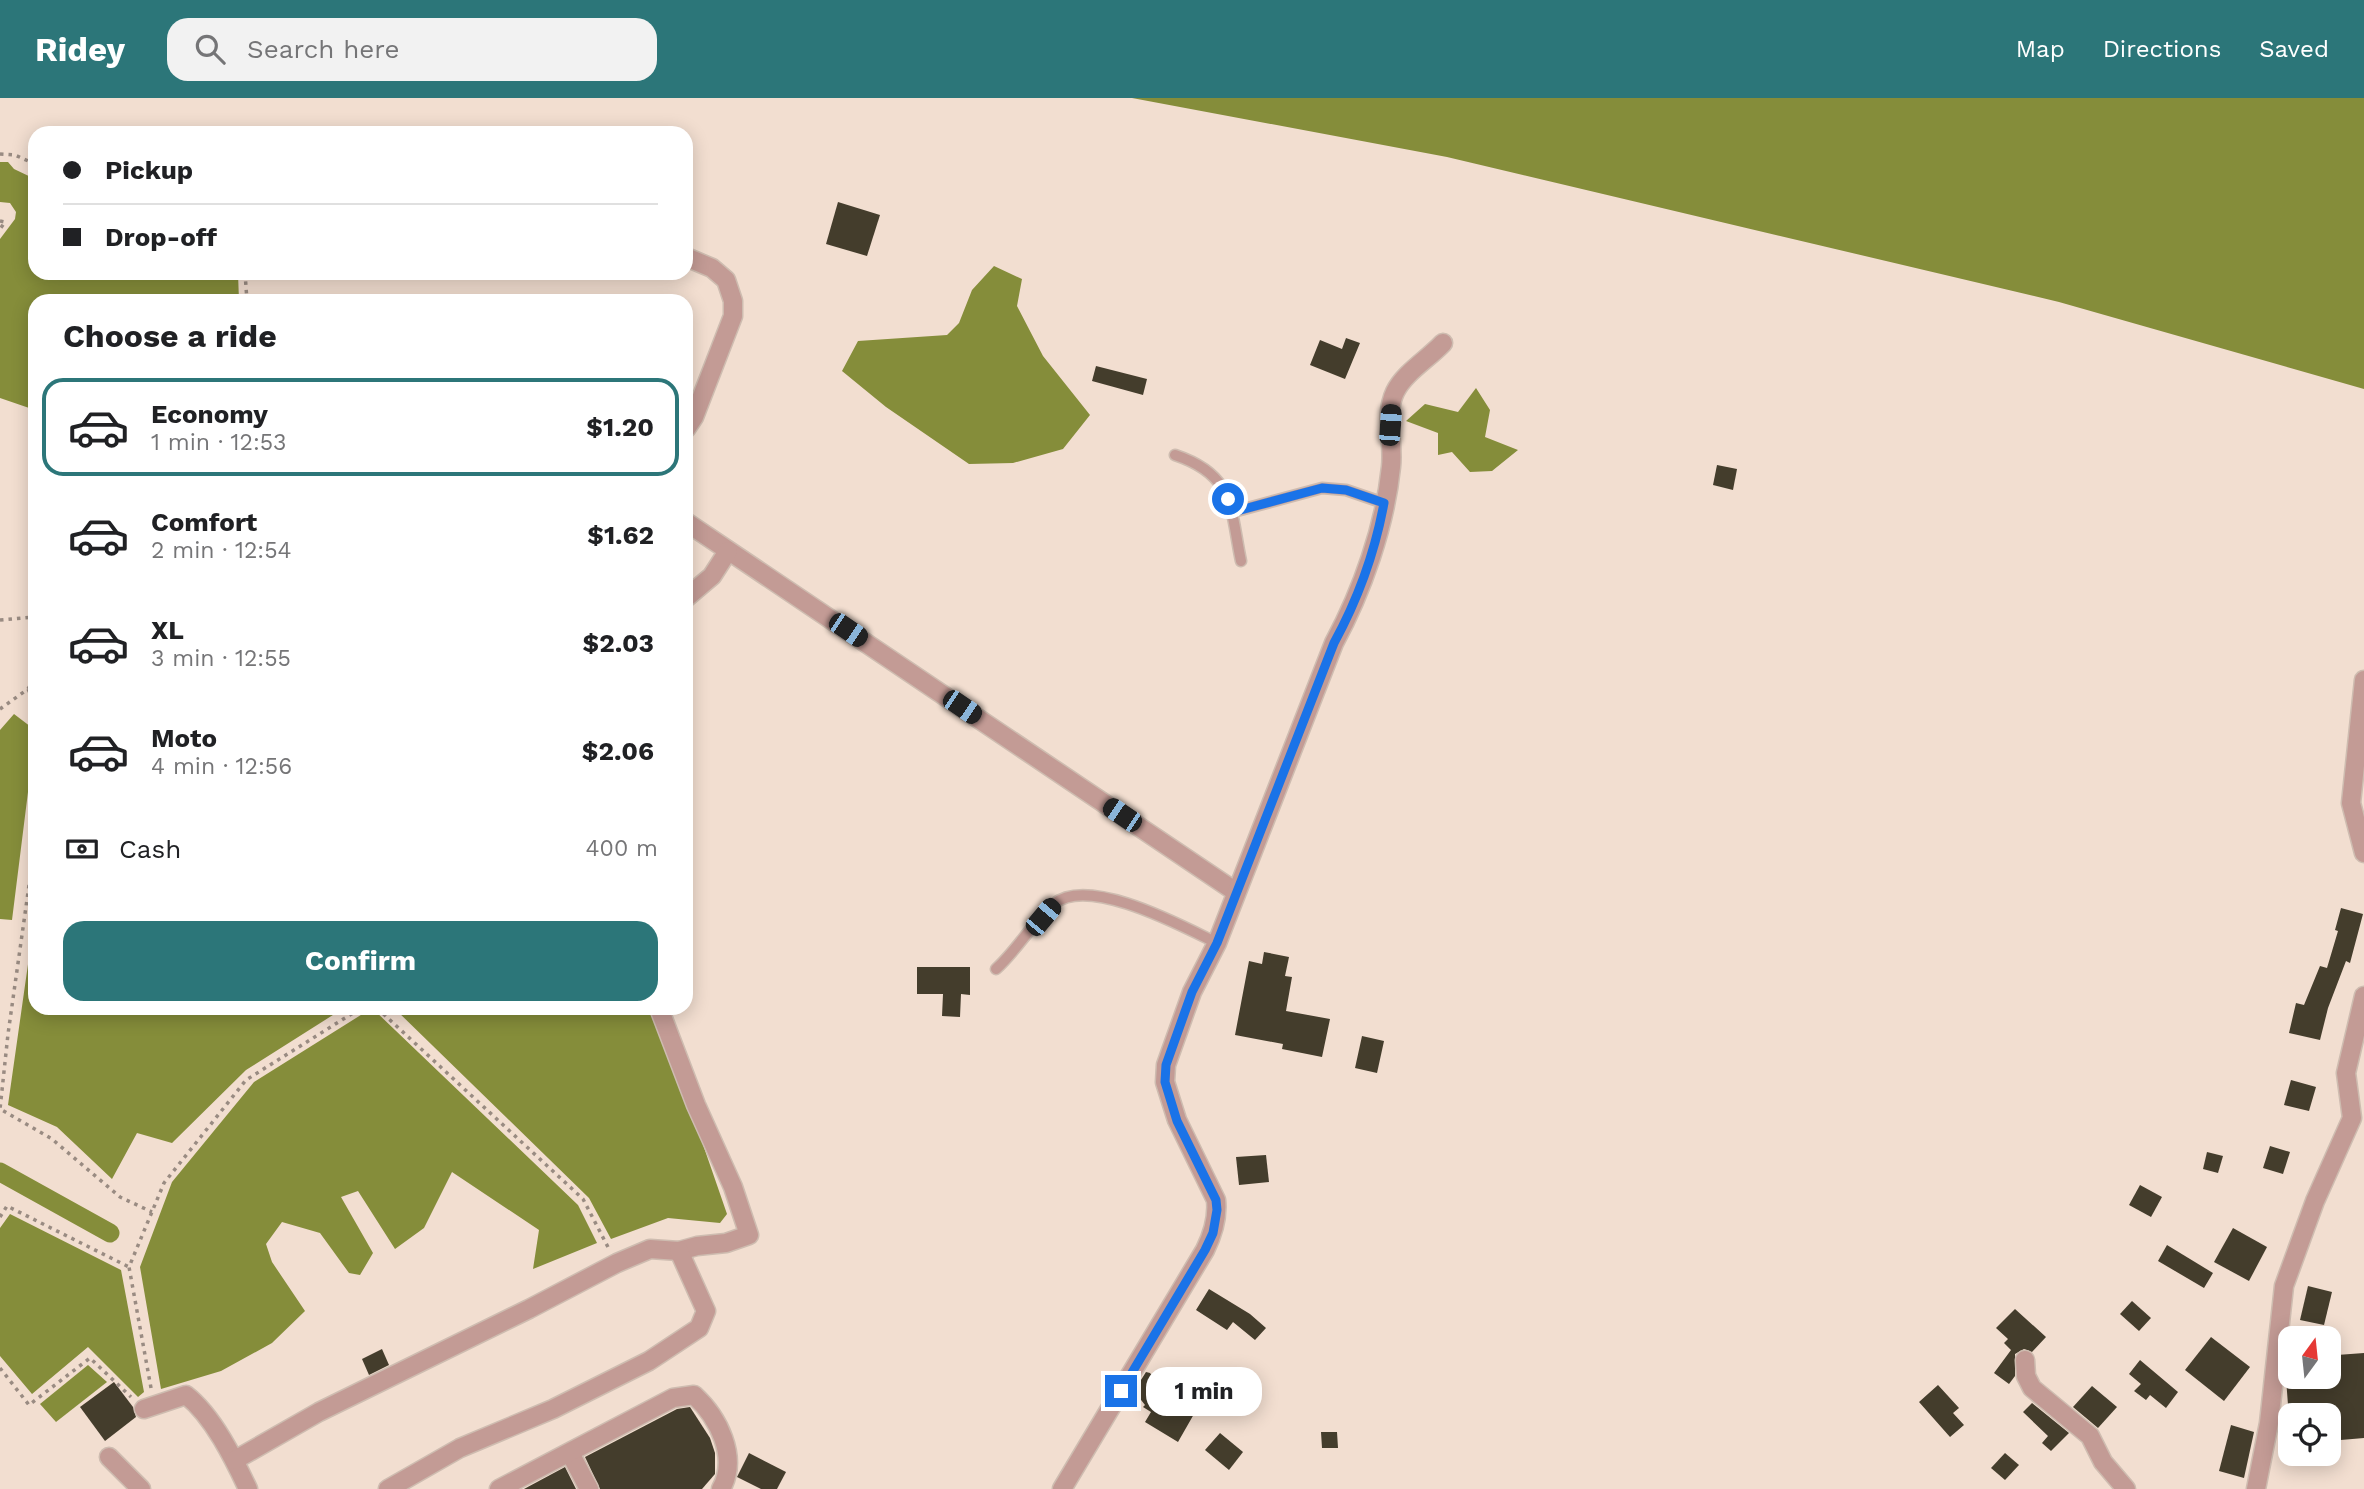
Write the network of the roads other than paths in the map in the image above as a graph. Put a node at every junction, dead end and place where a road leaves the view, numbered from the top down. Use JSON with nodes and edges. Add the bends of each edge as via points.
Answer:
{"nodes":[{"id":1,"x":693,"y":260,"type":"edge"},
{"id":2,"x":1443,"y":344,"type":"dead end"},
{"id":3,"x":693,"y":418,"type":"edge"},
{"id":4,"x":1175,"y":455,"type":"dead end"},
{"id":5,"x":1384,"y":503,"type":"junction"},
{"id":6,"x":1233,"y":512,"type":"junction"},
{"id":7,"x":693,"y":527,"type":"edge"},
{"id":8,"x":728,"y":551,"type":"junction"},
{"id":9,"x":1241,"y":561,"type":"dead end"},
{"id":10,"x":693,"y":592,"type":"edge"},
{"id":11,"x":2364,"y":680,"type":"edge"},
{"id":12,"x":2364,"y":853,"type":"edge"},
{"id":13,"x":1236,"y":892,"type":"junction"},
{"id":14,"x":1217,"y":943,"type":"junction"},
{"id":15,"x":996,"y":969,"type":"dead end"},
{"id":16,"x":2364,"y":996,"type":"edge"},
{"id":17,"x":662,"y":1015,"type":"edge"},
{"id":18,"x":680,"y":1251,"type":"junction"},
{"id":19,"x":2025,"y":1360,"type":"dead end"},
{"id":20,"x":150,"y":1406,"type":"road end"},
{"id":21,"x":570,"y":1453,"type":"junction"},
{"id":22,"x":109,"y":1457,"type":"dead end"},
{"id":23,"x":235,"y":1460,"type":"junction"},
{"id":24,"x":505,"y":1488,"type":"edge"},
{"id":25,"x":141,"y":1489,"type":"edge"},
{"id":26,"x":248,"y":1489,"type":"edge"},
{"id":27,"x":388,"y":1489,"type":"edge"},
{"id":28,"x":589,"y":1489,"type":"edge"},
{"id":29,"x":721,"y":1489,"type":"edge"},
{"id":30,"x":1062,"y":1489,"type":"edge"},
{"id":31,"x":2126,"y":1489,"type":"edge"},
{"id":32,"x":2256,"y":1489,"type":"edge"}],
"edges":[{"from":1,"to":3,"type":"street","via":[[726,279],[733,316]]},
{"from":2,"to":5,"type":"street","via":[[1406,376],[1393,395],[1392,466]]},
{"from":4,"to":6,"type":"lane","via":[[1208,471],[1222,486]]},
{"from":5,"to":6,"type":"lane","via":[[1346,490],[1322,488]]},
{"from":5,"to":13,"type":"street","via":[[1377,540],[1352,611],[1334,643]]},
{"from":6,"to":9,"type":"lane"},
{"from":7,"to":8,"type":"street"},
{"from":8,"to":10,"type":"street","via":[[712,576]]},
{"from":8,"to":13,"type":"street"},
{"from":11,"to":12,"type":"street","via":[[2351,803]]},
{"from":13,"to":14,"type":"street"},
{"from":14,"to":15,"type":"lane","via":[[1119,901],[1078,895],[1054,903]]},
{"from":14,"to":30,"type":"street","via":[[1171,1048],[1165,1082],[1177,1121],[1213,1192],[1217,1210],[1213,1233]]},
{"from":16,"to":32,"type":"street","via":[[2346,1073],[2352,1118],[2284,1286],[2269,1423]]},
{"from":17,"to":18,"type":"street","via":[[749,1235]]},
{"from":18,"to":23,"type":"street","via":[[650,1250],[617,1263],[318,1412]]},
{"from":18,"to":27,"type":"street","via":[[706,1311],[699,1328],[649,1361],[460,1448]]},
{"from":19,"to":31,"type":"street","via":[[2032,1388],[2090,1436],[2103,1462]]},
{"from":20,"to":23,"type":"street","via":[[186,1395],[199,1406]]},
{"from":21,"to":24,"type":"street"},
{"from":21,"to":28,"type":"street"},
{"from":21,"to":29,"type":"street","via":[[673,1398],[694,1395],[725,1441],[729,1467]]},
{"from":22,"to":25,"type":"street"},
{"from":23,"to":26,"type":"street"}]}
